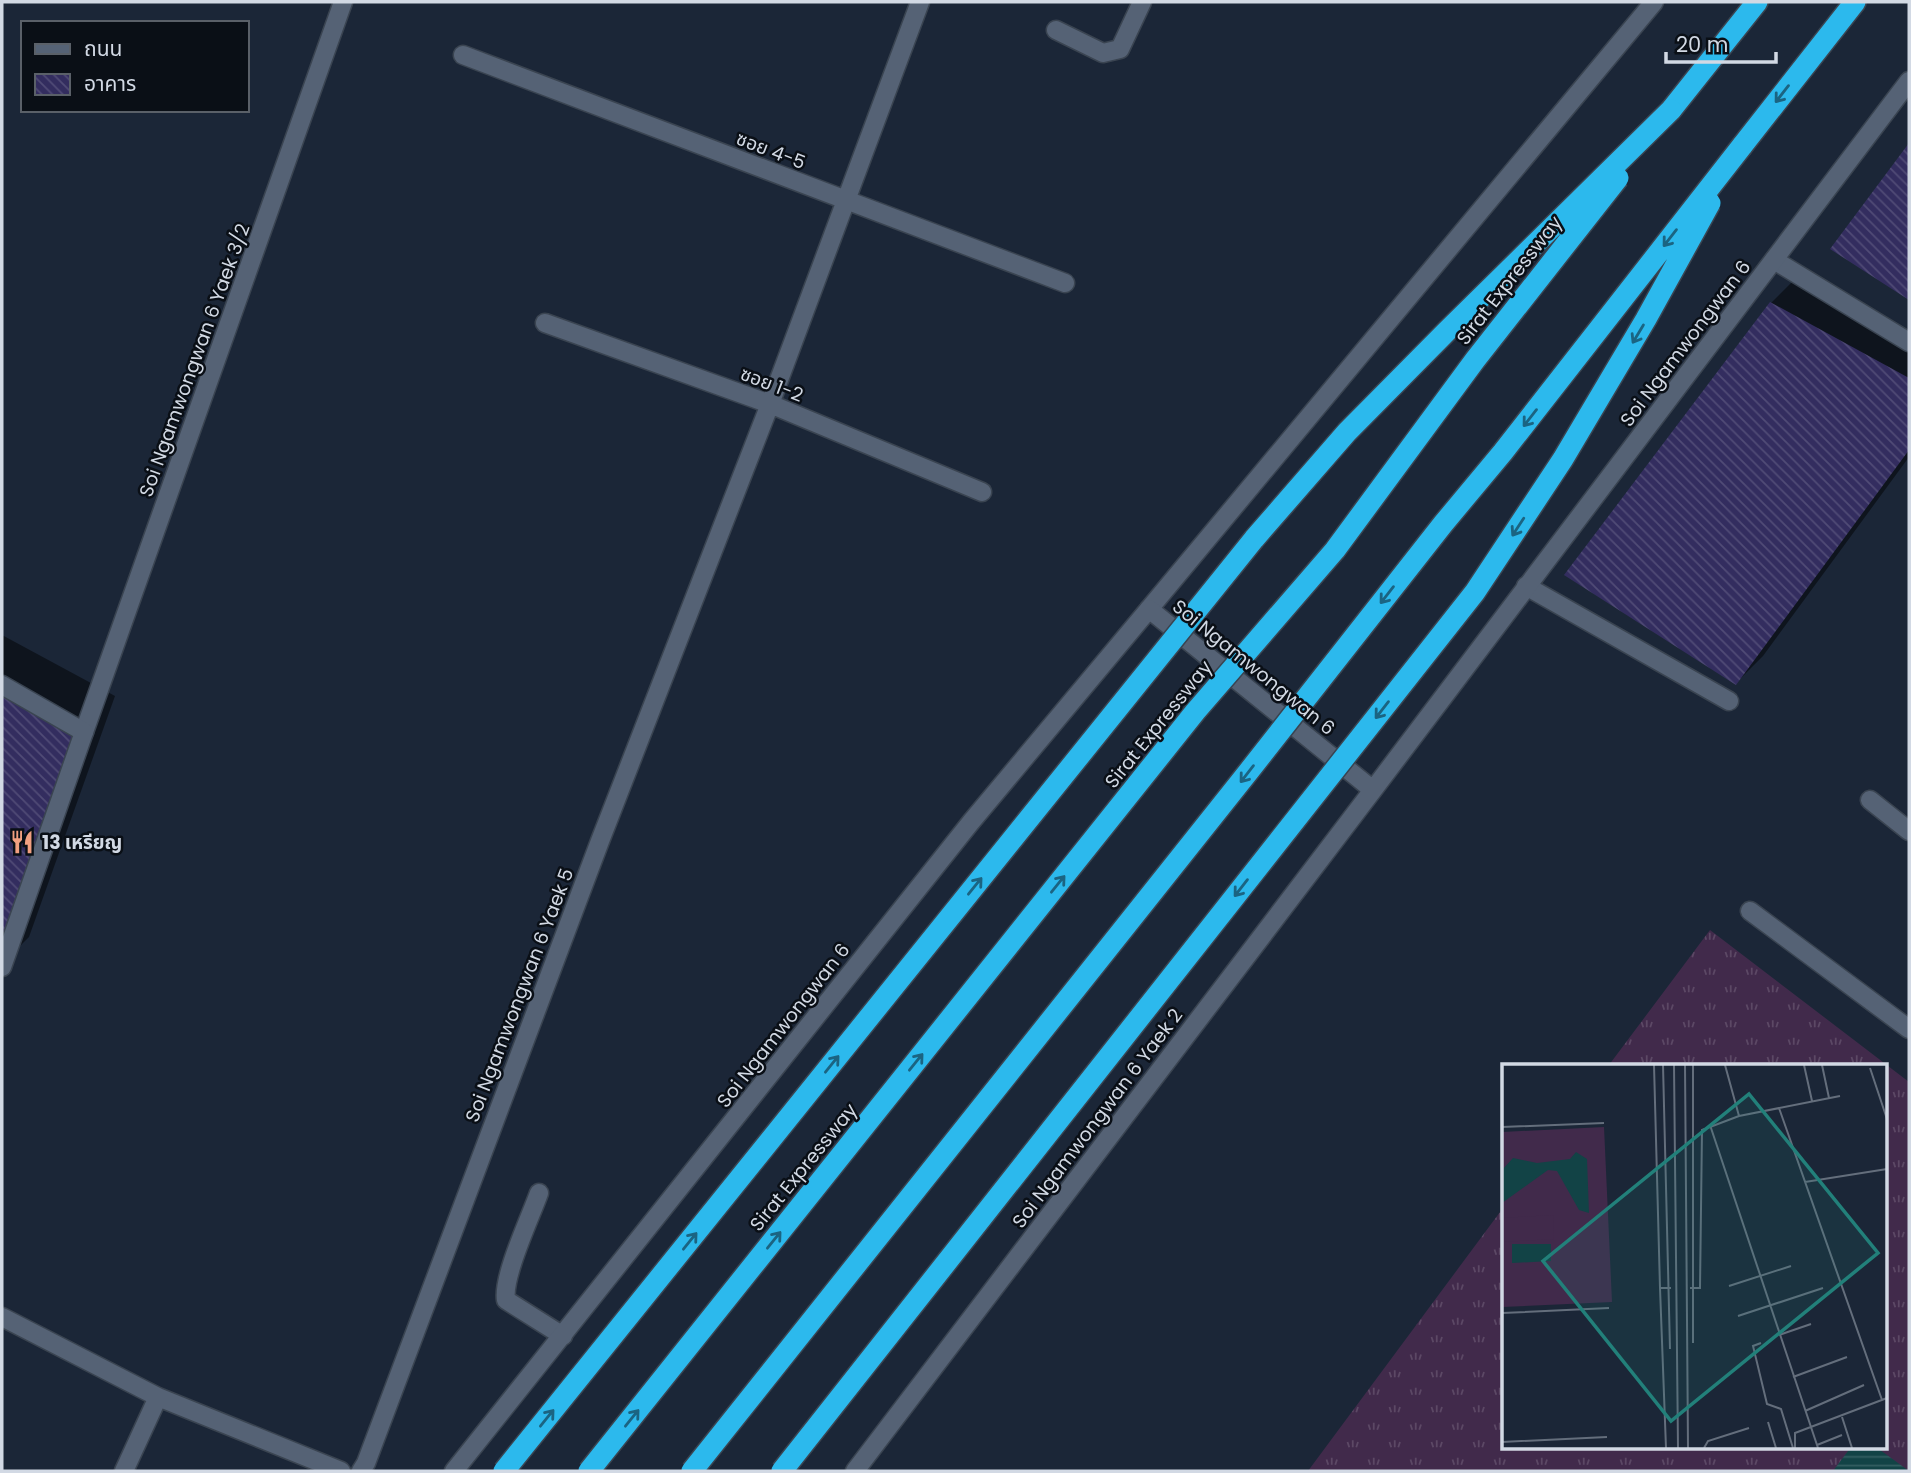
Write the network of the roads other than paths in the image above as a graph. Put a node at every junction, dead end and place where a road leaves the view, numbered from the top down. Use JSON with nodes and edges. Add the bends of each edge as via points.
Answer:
{"nodes":[{"id":1,"x":343,"y":2,"type":"edge"},
{"id":2,"x":920,"y":2,"type":"edge"},
{"id":3,"x":1142,"y":2,"type":"edge"},
{"id":4,"x":1654,"y":2,"type":"edge"},
{"id":5,"x":1757,"y":2,"type":"edge"},
{"id":6,"x":1855,"y":2,"type":"edge"},
{"id":7,"x":1056,"y":30,"type":"dead end"},
{"id":8,"x":463,"y":55,"type":"dead end"},
{"id":9,"x":1909,"y":81,"type":"edge"},
{"id":10,"x":1671,"y":110,"type":"junction"},
{"id":11,"x":1742,"y":146,"type":"junction"},
{"id":12,"x":845,"y":201,"type":"junction"},
{"id":13,"x":1774,"y":260,"type":"junction"},
{"id":14,"x":1065,"y":283,"type":"dead end"},
{"id":15,"x":545,"y":323,"type":"dead end"},
{"id":16,"x":1909,"y":342,"type":"edge"},
{"id":17,"x":769,"y":404,"type":"junction"},
{"id":18,"x":982,"y":492,"type":"dead end"},
{"id":19,"x":1527,"y":586,"type":"junction"},
{"id":20,"x":1149,"y":609,"type":"junction"},
{"id":21,"x":2,"y":685,"type":"edge"},
{"id":22,"x":1730,"y":701,"type":"dead end"},
{"id":23,"x":84,"y":732,"type":"junction"},
{"id":24,"x":1373,"y":790,"type":"junction"},
{"id":25,"x":1870,"y":800,"type":"dead end"},
{"id":26,"x":1909,"y":831,"type":"edge"},
{"id":27,"x":1750,"y":911,"type":"dead end"},
{"id":28,"x":2,"y":967,"type":"edge"},
{"id":29,"x":1909,"y":1029,"type":"edge"},
{"id":30,"x":540,"y":1192,"type":"dead end"},
{"id":31,"x":2,"y":1317,"type":"edge"},
{"id":32,"x":563,"y":1335,"type":"junction"},
{"id":33,"x":158,"y":1397,"type":"junction"},
{"id":34,"x":124,"y":1471,"type":"edge"},
{"id":35,"x":341,"y":1471,"type":"edge"},
{"id":36,"x":361,"y":1471,"type":"edge"},
{"id":37,"x":454,"y":1471,"type":"edge"},
{"id":38,"x":505,"y":1471,"type":"edge"},
{"id":39,"x":589,"y":1471,"type":"edge"},
{"id":40,"x":692,"y":1471,"type":"edge"},
{"id":41,"x":782,"y":1471,"type":"edge"},
{"id":42,"x":855,"y":1471,"type":"edge"}],
"edges":[{"from":1,"to":23,"type":"street","name":"Soi Ngamwongwan 6 Yaek 3/2"},
{"from":2,"to":12,"type":"street","name":"Soi Ngamwongwan 6 Yaek 5"},
{"from":3,"to":7,"type":"street","via":[[1120,49],[1111,52],[1103,53]]},
{"from":4,"to":20,"type":"street"},
{"from":5,"to":10,"type":"highway","name":"Sirat Expressway"},
{"from":6,"to":11,"type":"highway","one_way":true},
{"from":8,"to":12,"type":"street","name":"ซอย 4-5"},
{"from":9,"to":13,"type":"street","name":"Soi Ngamwongwan 6"},
{"from":38,"to":10,"type":"highway","one_way":true,"bridge":true,"via":[[1254,539],[1356,423]]},
{"from":39,"to":10,"type":"highway","name":"Sirat Expressway","one_way":true,"bridge":true,"via":[[1195,712],[1335,550],[1475,360]]},
{"from":11,"to":40,"type":"highway","one_way":true,"bridge":true},
{"from":11,"to":41,"type":"highway","one_way":true,"bridge":true,"via":[[1647,319],[1563,459],[1475,592]]},
{"from":12,"to":14,"type":"street","name":"ซอย 4-5"},
{"from":12,"to":17,"type":"street","name":"Soi Ngamwongwan 6 Yaek 5"},
{"from":13,"to":16,"type":"street"},
{"from":13,"to":19,"type":"street","name":"Soi Ngamwongwan 6"},
{"from":15,"to":17,"type":"street","name":"ซอย 1-2"},
{"from":17,"to":18,"type":"street","name":"ซอย 1-2"},
{"from":17,"to":36,"type":"street","name":"Soi Ngamwongwan 6 Yaek 5"},
{"from":19,"to":22,"type":"street"},
{"from":19,"to":24,"type":"street","name":"Soi Ngamwongwan 6"},
{"from":20,"to":24,"type":"street","name":"Soi Ngamwongwan 6"},
{"from":20,"to":32,"type":"street","name":"Soi Ngamwongwan 6","via":[[962,833]]},
{"from":21,"to":23,"type":"street"},
{"from":23,"to":28,"type":"street","name":"Soi Ngamwongwan 6 Yaek 3/2"},
{"from":24,"to":42,"type":"street","name":"Soi Ngamwongwan 6 Yaek 2"},
{"from":25,"to":26,"type":"street"},
{"from":27,"to":29,"type":"street"},
{"from":30,"to":32,"type":"street","via":[[515,1258],[506,1300]]},
{"from":31,"to":33,"type":"street"},
{"from":32,"to":37,"type":"street","name":"Soi Ngamwongwan 6"},
{"from":33,"to":34,"type":"street"},
{"from":33,"to":35,"type":"street"}]}
